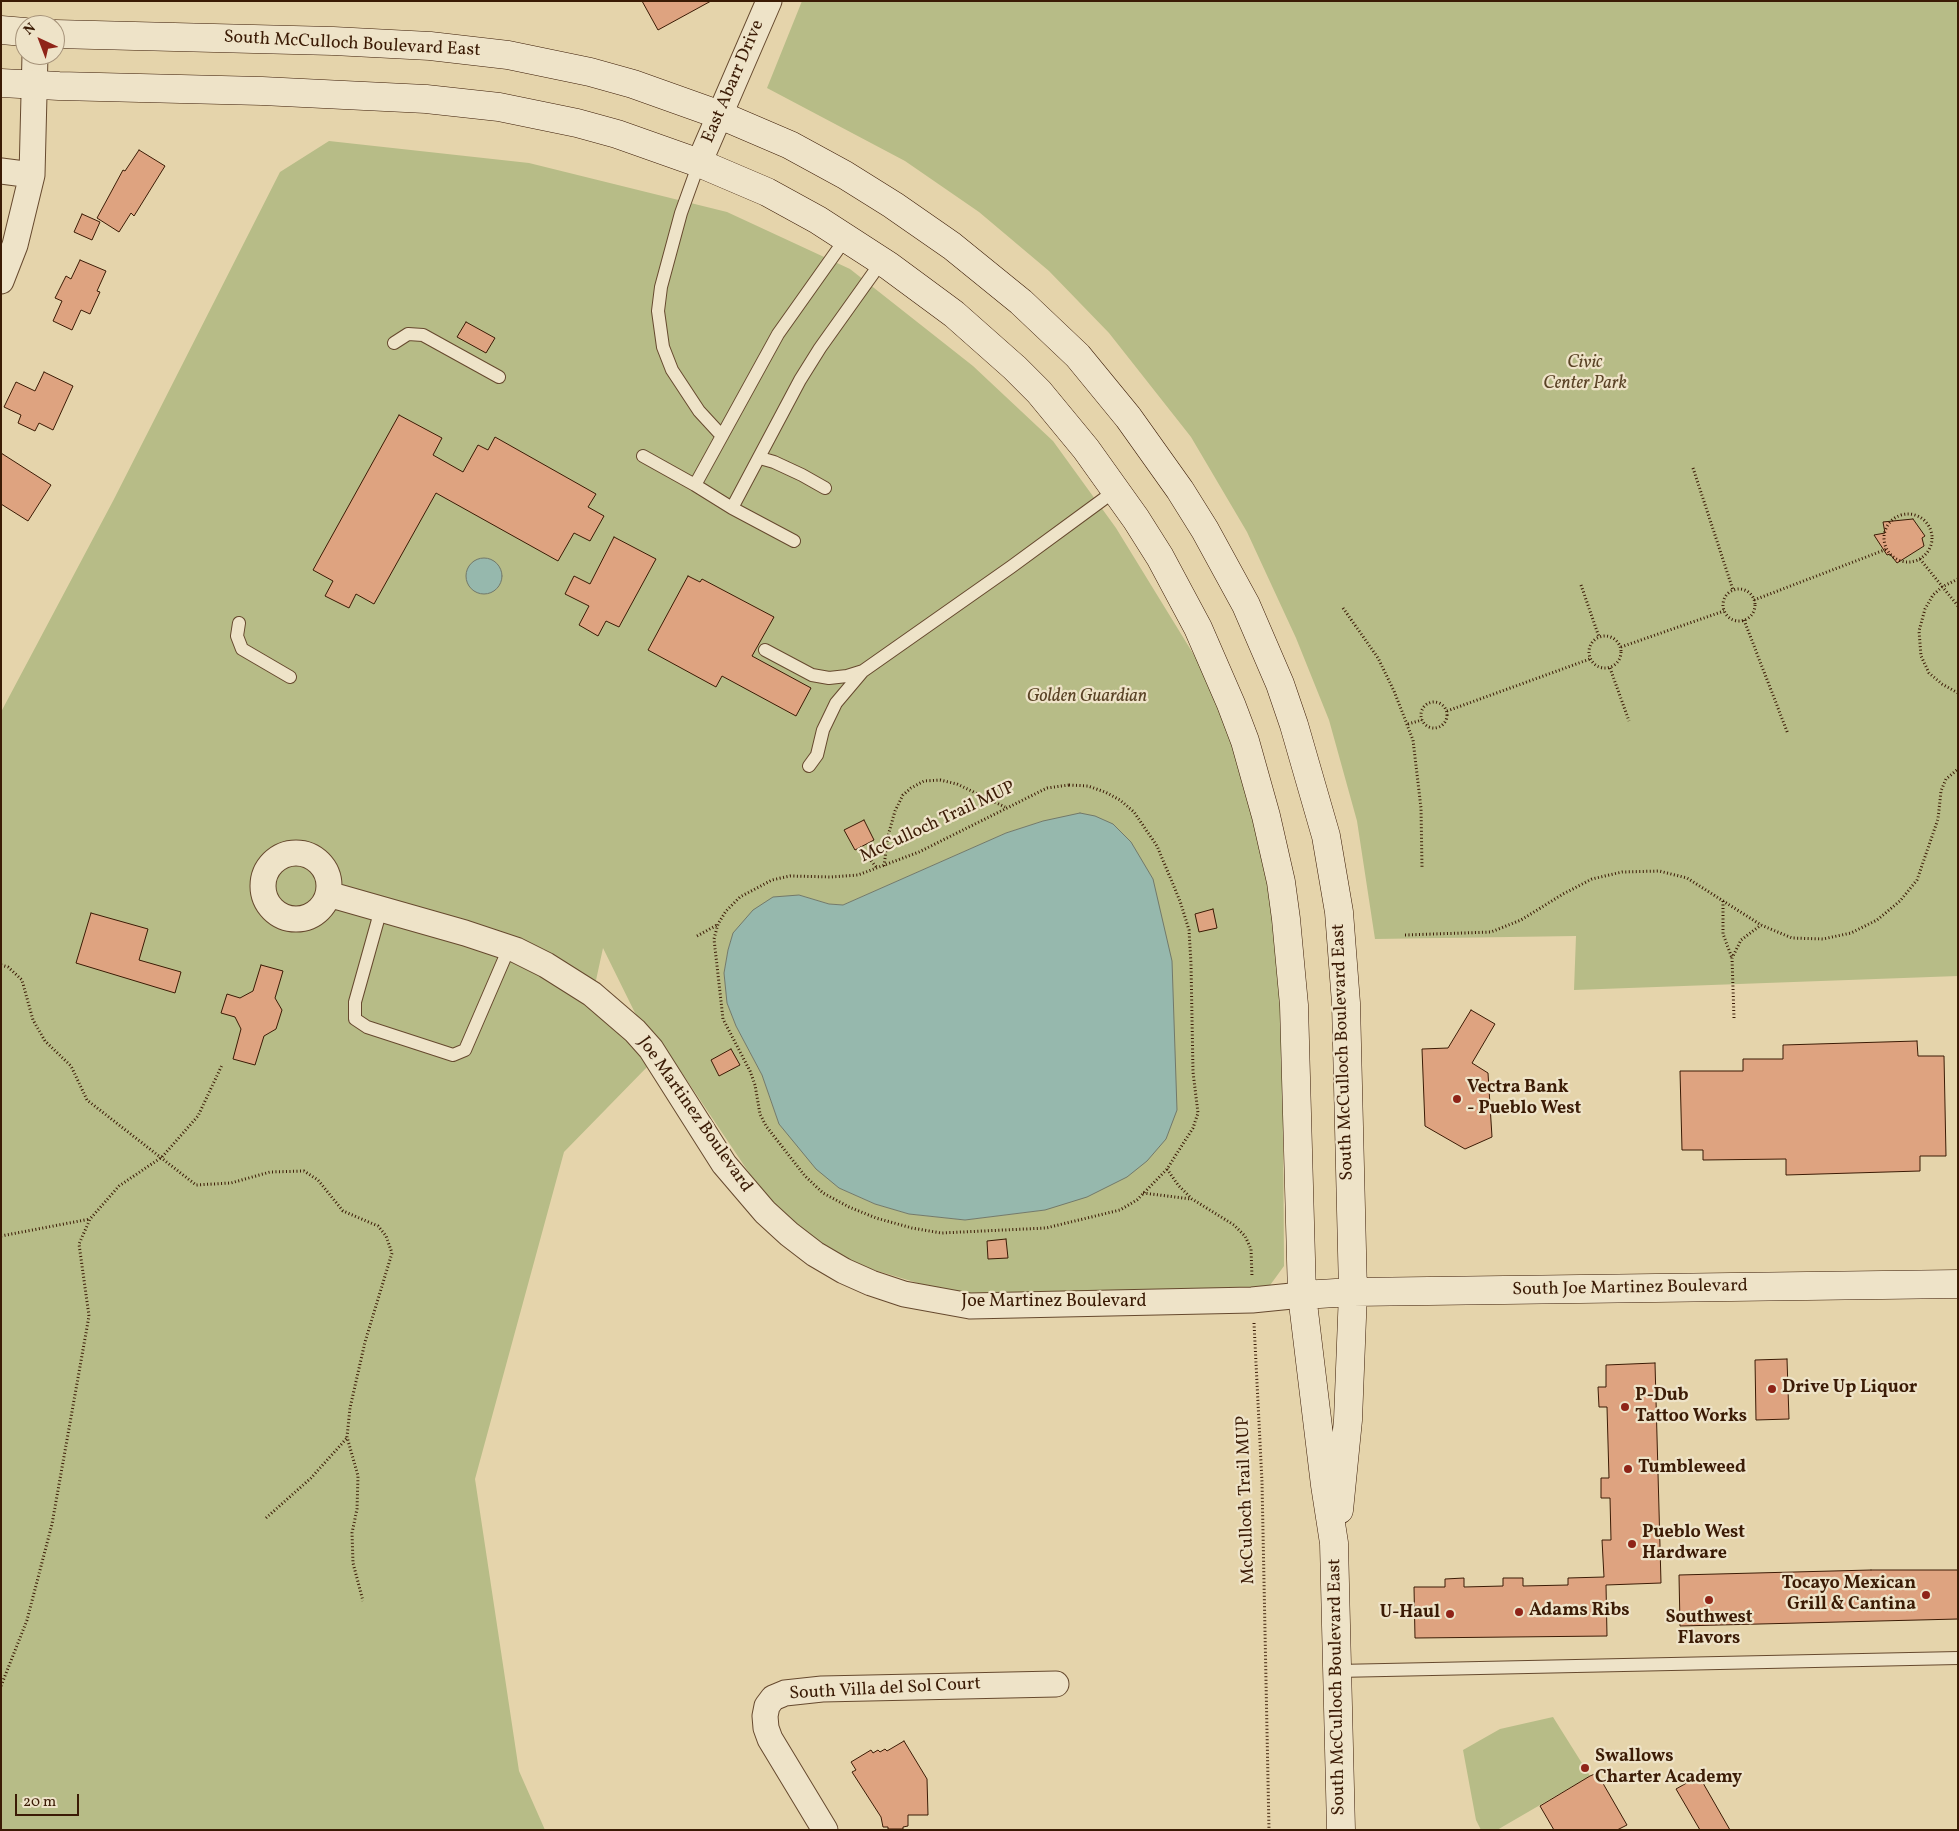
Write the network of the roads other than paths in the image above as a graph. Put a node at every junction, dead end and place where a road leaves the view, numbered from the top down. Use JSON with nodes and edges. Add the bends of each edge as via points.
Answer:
{"nodes":[{"id":1,"x":769,"y":1,"type":"edge"},
{"id":2,"x":1,"y":30,"type":"edge"},
{"id":3,"x":15,"y":31,"type":"edge"},
{"id":4,"x":65,"y":34,"type":"edge"},
{"id":5,"x":35,"y":65,"type":"edge"},
{"id":6,"x":1,"y":83,"type":"edge"},
{"id":7,"x":34,"y":85,"type":"junction"},
{"id":8,"x":720,"y":115,"type":"junction"},
{"id":9,"x":700,"y":163,"type":"junction"},
{"id":10,"x":1,"y":171,"type":"edge"},
{"id":11,"x":32,"y":175,"type":"junction"},
{"id":12,"x":846,"y":238,"type":"junction"},
{"id":13,"x":882,"y":261,"type":"junction"},
{"id":14,"x":1,"y":281,"type":"edge"},
{"id":15,"x":394,"y":343,"type":"dead end"},
{"id":16,"x":499,"y":378,"type":"dead end"},
{"id":17,"x":722,"y":436,"type":"junction"},
{"id":18,"x":642,"y":456,"type":"dead end"},
{"id":19,"x":760,"y":458,"type":"junction"},
{"id":20,"x":695,"y":485,"type":"junction"},
{"id":21,"x":825,"y":488,"type":"dead end"},
{"id":22,"x":1116,"y":490,"type":"junction"},
{"id":23,"x":732,"y":508,"type":"junction"},
{"id":24,"x":794,"y":541,"type":"dead end"},
{"id":25,"x":239,"y":623,"type":"dead end"},
{"id":26,"x":765,"y":650,"type":"dead end"},
{"id":27,"x":863,"y":671,"type":"junction"},
{"id":28,"x":290,"y":677,"type":"dead end"},
{"id":29,"x":809,"y":766,"type":"dead end"},
{"id":30,"x":328,"y":894,"type":"dead end"},
{"id":31,"x":381,"y":908,"type":"junction"},
{"id":32,"x":509,"y":948,"type":"junction"},
{"id":33,"x":1958,"y":1284,"type":"edge"},
{"id":34,"x":1352,"y":1292,"type":"junction"},
{"id":35,"x":1302,"y":1295,"type":"junction"},
{"id":36,"x":1334,"y":1544,"type":"junction"},
{"id":37,"x":1958,"y":1658,"type":"edge"},
{"id":38,"x":1337,"y":1671,"type":"junction"},
{"id":39,"x":1056,"y":1684,"type":"dead end"},
{"id":40,"x":825,"y":1830,"type":"edge"},
{"id":41,"x":1341,"y":1830,"type":"edge"}],
"edges":[{"from":1,"to":8,"type":"street","name":"East Abarr Drive"},
{"from":2,"to":3,"type":"main road"},
{"from":4,"to":8,"type":"main road","name":"South McCulloch Boulevard East","via":[[392,43],[472,50],[590,72]]},
{"from":5,"to":7,"type":"street"},
{"from":6,"to":7,"type":"main road","name":"South McCulloch Boulevard East"},
{"from":7,"to":9,"type":"main road","name":"South McCulloch Boulevard East","via":[[389,96],[466,102],[577,122]]},
{"from":7,"to":11,"type":"street"},
{"from":8,"to":9,"type":"street","name":"East Abarr Drive"},
{"from":8,"to":34,"type":"main road","name":"South McCulloch Boulevard East","via":[[790,145],[845,175],[952,246],[1021,302],[1078,356],[1128,417],[1180,490],[1226,567],[1288,708],[1317,802],[1333,873],[1346,1003]]},
{"from":9,"to":12,"type":"main road","name":"South McCulloch Boulevard East","via":[[767,192]]},
{"from":9,"to":17,"type":"lane","via":[[681,213],[661,287],[658,311],[663,347],[672,370],[699,411]]},
{"from":10,"to":11,"type":"street"},
{"from":11,"to":14,"type":"street","via":[[15,245]]},
{"from":12,"to":13,"type":"main road","name":"South McCulloch Boulevard East"},
{"from":12,"to":17,"type":"lane","via":[[778,334]]},
{"from":13,"to":19,"type":"lane","via":[[800,380]]},
{"from":13,"to":22,"type":"main road","name":"South McCulloch Boulevard East","via":[[954,314],[1015,368],[1062,418]]},
{"from":15,"to":16,"type":"lane","via":[[408,334],[423,336]]},
{"from":17,"to":20,"type":"lane"},
{"from":18,"to":20,"type":"lane"},
{"from":19,"to":21,"type":"lane","via":[[795,471]]},
{"from":19,"to":23,"type":"lane"},
{"from":20,"to":23,"type":"lane"},
{"from":22,"to":27,"type":"lane"},
{"from":22,"to":35,"type":"main road","name":"South McCulloch Boulevard East","via":[[1160,558],[1198,628],[1245,742],[1274,848],[1286,919],[1294,1005]]},
{"from":23,"to":24,"type":"lane"},
{"from":25,"to":28,"type":"lane","via":[[237,636],[242,649]]},
{"from":26,"to":27,"type":"lane","via":[[812,675],[829,678]]},
{"from":27,"to":29,"type":"lane","via":[[836,702],[823,730],[817,755]]},
{"from":30,"to":31,"type":"street","name":"Joe Martinez Boulevard"},
{"from":31,"to":32,"type":"street","name":"Joe Martinez Boulevard"},
{"from":31,"to":32,"type":"lane","via":[[355,1002],[355,1019],[367,1027],[453,1055],[465,1050]]},
{"from":32,"to":35,"type":"street","name":"Joe Martinez Boulevard","via":[[592,994],[635,1031],[744,1189],[789,1234],[844,1271],[904,1294],[970,1306],[1252,1300]]},
{"from":33,"to":34,"type":"main road","name":"South Joe Martinez Boulevard"},
{"from":34,"to":35,"type":"main road","name":"South Joe Martinez Boulevard"},
{"from":34,"to":36,"type":"main road","name":"South McCulloch Boulevard East","via":[[1348,1420]]},
{"from":35,"to":36,"type":"main road","name":"South McCulloch Boulevard East"},
{"from":36,"to":38,"type":"main road","name":"South McCulloch Boulevard East"},
{"from":37,"to":38,"type":"lane"},
{"from":38,"to":41,"type":"main road","name":"South McCulloch Boulevard East"},
{"from":39,"to":40,"type":"street","name":"South Villa del Sol Court","via":[[822,1690],[785,1693],[773,1698],[767,1706],[766,1716],[770,1739]]}]}
